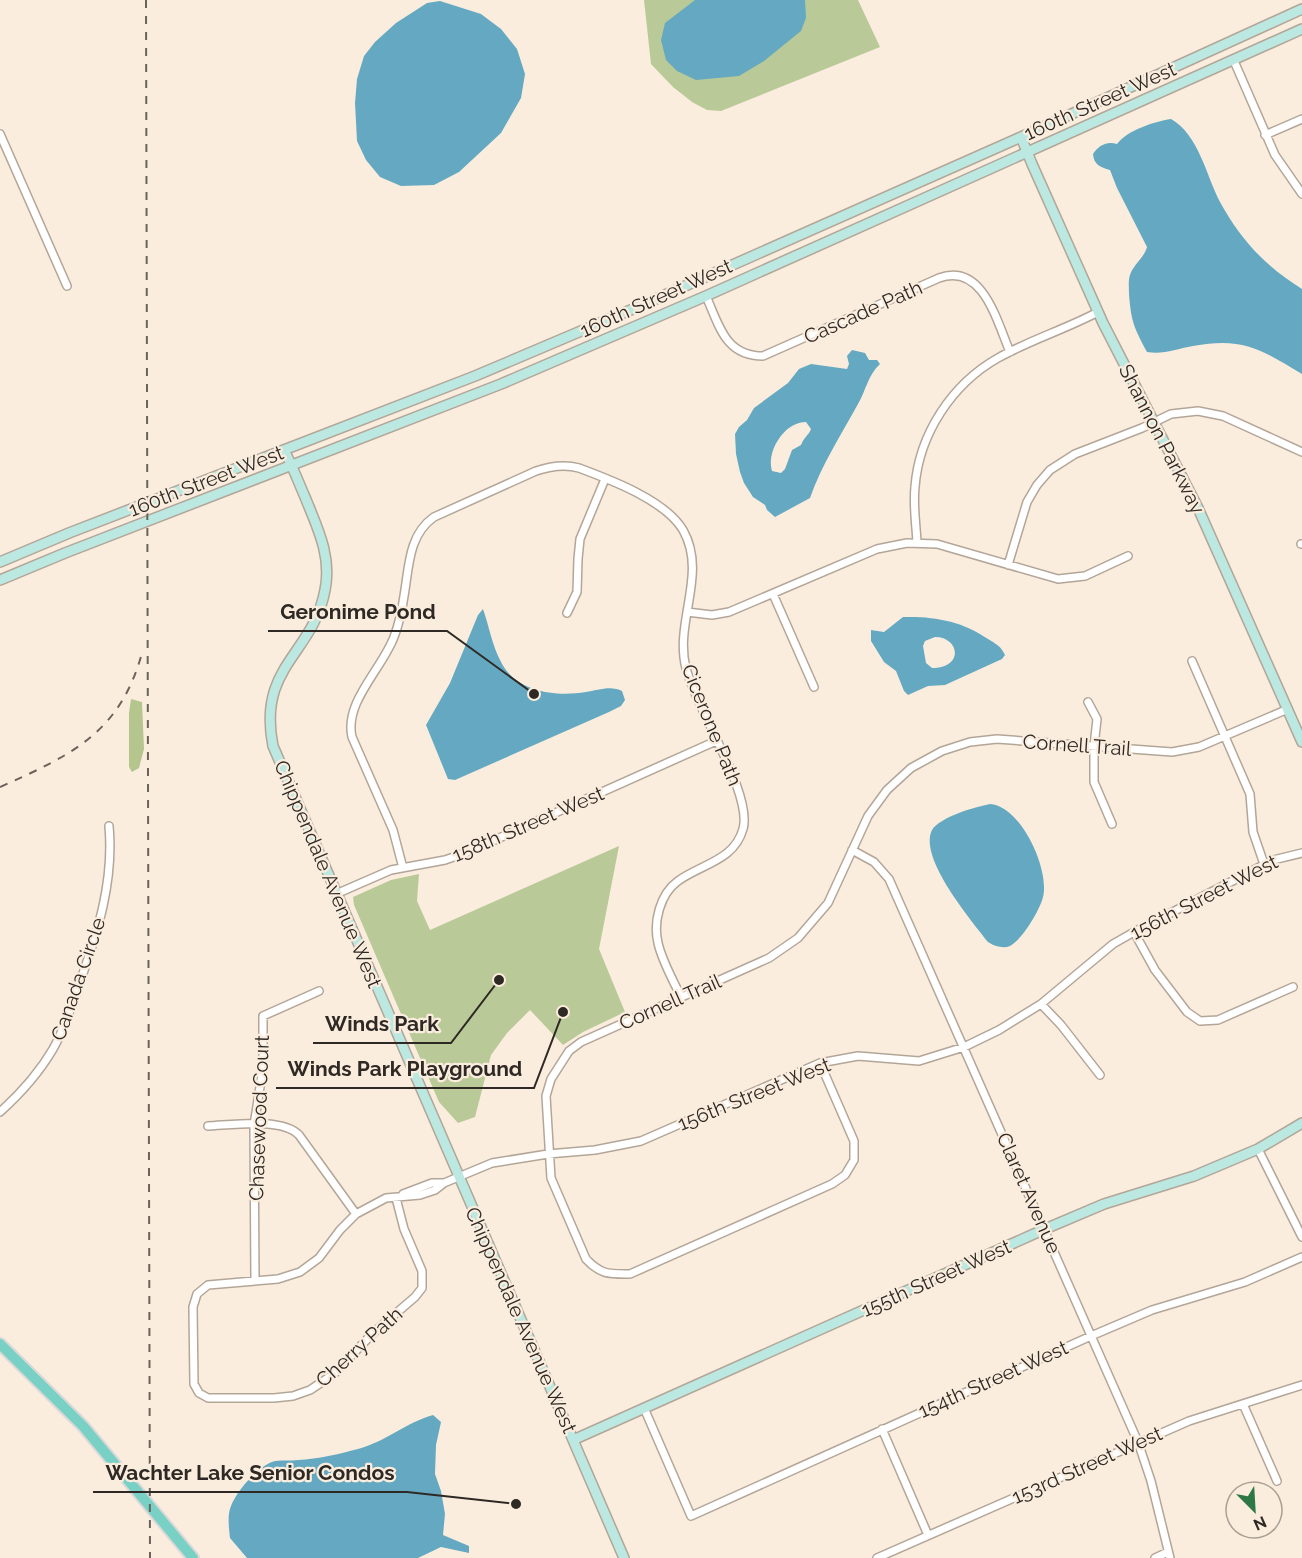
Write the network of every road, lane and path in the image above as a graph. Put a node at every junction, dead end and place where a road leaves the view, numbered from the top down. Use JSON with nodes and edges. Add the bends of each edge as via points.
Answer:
{"nodes":[{"id":1,"x":1302,"y":9,"type":"edge"},
{"id":2,"x":1302,"y":29,"type":"edge"},
{"id":3,"x":1234,"y":61,"type":"junction"},
{"id":4,"x":1302,"y":119,"type":"edge"},
{"id":5,"x":0,"y":134,"type":"edge"},
{"id":6,"x":1265,"y":135,"type":"junction"},
{"id":7,"x":1021,"y":136,"type":"junction"},
{"id":8,"x":1027,"y":153,"type":"junction"},
{"id":9,"x":1302,"y":194,"type":"edge"},
{"id":10,"x":67,"y":286,"type":"dead end"},
{"id":11,"x":706,"y":296,"type":"junction"},
{"id":12,"x":1098,"y":312,"type":"junction"},
{"id":13,"x":1010,"y":352,"type":"junction"},
{"id":14,"x":1154,"y":423,"type":"junction"},
{"id":15,"x":284,"y":450,"type":"junction"},
{"id":16,"x":1302,"y":452,"type":"edge"},
{"id":17,"x":291,"y":464,"type":"junction"},
{"id":18,"x":605,"y":479,"type":"junction"},
{"id":19,"x":917,"y":542,"type":"junction"},
{"id":20,"x":1128,"y":556,"type":"dead end"},
{"id":21,"x":0,"y":562,"type":"edge"},
{"id":22,"x":1008,"y":565,"type":"junction"},
{"id":23,"x":0,"y":580,"type":"edge"},
{"id":24,"x":773,"y":594,"type":"junction"},
{"id":25,"x":687,"y":612,"type":"junction"},
{"id":26,"x":567,"y":613,"type":"dead end"},
{"id":27,"x":1192,"y":661,"type":"dead end"},
{"id":28,"x":814,"y":687,"type":"dead end"},
{"id":29,"x":1088,"y":702,"type":"dead end"},
{"id":30,"x":1288,"y":709,"type":"junction"},
{"id":31,"x":1225,"y":737,"type":"junction"},
{"id":32,"x":716,"y":741,"type":"junction"},
{"id":33,"x":1302,"y":742,"type":"edge"},
{"id":34,"x":1094,"y":746,"type":"junction"},
{"id":35,"x":1112,"y":824,"type":"dead end"},
{"id":36,"x":109,"y":826,"type":"dead end"},
{"id":37,"x":852,"y":850,"type":"junction"},
{"id":38,"x":1302,"y":853,"type":"edge"},
{"id":39,"x":1264,"y":864,"type":"junction"},
{"id":40,"x":403,"y":868,"type":"junction"},
{"id":41,"x":336,"y":894,"type":"junction"},
{"id":42,"x":1134,"y":932,"type":"junction"},
{"id":43,"x":1293,"y":987,"type":"dead end"},
{"id":44,"x":319,"y":991,"type":"dead end"},
{"id":45,"x":681,"y":997,"type":"junction"},
{"id":46,"x":1041,"y":1004,"type":"junction"},
{"id":47,"x":964,"y":1047,"type":"junction"},
{"id":48,"x":820,"y":1063,"type":"junction"},
{"id":49,"x":1100,"y":1075,"type":"dead end"},
{"id":50,"x":0,"y":1112,"type":"edge"},
{"id":51,"x":1302,"y":1123,"type":"edge"},
{"id":52,"x":254,"y":1125,"type":"junction"},
{"id":53,"x":208,"y":1126,"type":"dead end"},
{"id":54,"x":1258,"y":1149,"type":"junction"},
{"id":55,"x":548,"y":1154,"type":"junction"},
{"id":56,"x":458,"y":1177,"type":"junction"},
{"id":57,"x":396,"y":1198,"type":"junction"},
{"id":58,"x":356,"y":1214,"type":"junction"},
{"id":59,"x":1045,"y":1229,"type":"junction"},
{"id":60,"x":1302,"y":1238,"type":"edge"},
{"id":61,"x":1302,"y":1257,"type":"edge"},
{"id":62,"x":255,"y":1281,"type":"junction"},
{"id":63,"x":204,"y":1287,"type":"joint"},
{"id":64,"x":1091,"y":1336,"type":"junction"},
{"id":65,"x":0,"y":1344,"type":"edge"},
{"id":66,"x":1302,"y":1386,"type":"edge"},
{"id":67,"x":1243,"y":1404,"type":"junction"},
{"id":68,"x":644,"y":1408,"type":"junction"},
{"id":69,"x":882,"y":1429,"type":"junction"},
{"id":70,"x":573,"y":1440,"type":"junction"},
{"id":71,"x":1138,"y":1442,"type":"junction"},
{"id":72,"x":1277,"y":1480,"type":"edge"},
{"id":73,"x":928,"y":1535,"type":"junction"},
{"id":74,"x":1169,"y":1555,"type":"edge"},
{"id":75,"x":194,"y":1558,"type":"edge"},
{"id":76,"x":624,"y":1558,"type":"edge"},
{"id":77,"x":877,"y":1558,"type":"edge"},
{"id":78,"x":1155,"y":1558,"type":"edge"}],
"edges":[{"from":1,"to":7,"type":"main road","name":"160th Street West"},
{"from":2,"to":3,"type":"main road","name":"160th Street West"},
{"from":3,"to":6,"type":"street"},
{"from":3,"to":8,"type":"main road","name":"160th Street West"},
{"from":4,"to":6,"type":"street"},
{"from":5,"to":10,"type":"street"},
{"from":6,"to":9,"type":"street","via":[[1281,167]]},
{"from":7,"to":8,"type":"main road","name":"Shannon Parkway"},
{"from":7,"to":15,"type":"main road","name":"160th Street West","via":[[475,376]]},
{"from":8,"to":11,"type":"main road","name":"160th Street West"},
{"from":8,"to":12,"type":"main road","name":"Shannon Parkway"},
{"from":11,"to":13,"type":"street","name":"Cascade Path","via":[[728,343],[744,354],[762,356],[939,278],[959,276],[982,290]]},
{"from":11,"to":17,"type":"main road","name":"160th Street West","via":[[501,384]]},
{"from":12,"to":13,"type":"street"},
{"from":12,"to":14,"type":"main road","name":"Shannon Parkway"},
{"from":13,"to":19,"type":"street","via":[[961,386],[929,433],[915,487]]},
{"from":14,"to":16,"type":"street","via":[[1180,412],[1215,413]]},
{"from":14,"to":22,"type":"street","via":[[1075,454],[1050,470],[1027,502]]},
{"from":14,"to":30,"type":"main road","name":"Shannon Parkway","via":[[1198,508]]},
{"from":15,"to":17,"type":"main road","name":"Chippendale Avenue West"},
{"from":15,"to":21,"type":"main road","name":"160th Street West"},
{"from":17,"to":23,"type":"main road","name":"160th Street West"},
{"from":17,"to":41,"type":"main road","name":"Chippendale Avenue West","via":[[321,535],[327,579],[317,616],[276,683],[269,726],[280,766]]},
{"from":18,"to":25,"type":"street","name":"Cicerone Path","via":[[658,504],[682,528],[693,565]]},
{"from":18,"to":26,"type":"street","via":[[580,539],[578,592]]},
{"from":18,"to":40,"type":"street","name":"Cicerone Path","via":[[574,467],[546,467],[434,517],[417,535],[394,636],[355,705],[351,721],[352,737],[393,830]]},
{"from":19,"to":22,"type":"street"},
{"from":19,"to":24,"type":"street","via":[[877,549]]},
{"from":20,"to":22,"type":"street","via":[[1085,576],[1069,579]]},
{"from":24,"to":25,"type":"street","via":[[720,614]]},
{"from":24,"to":28,"type":"street"},
{"from":25,"to":32,"type":"street","name":"Cicerone Path","via":[[683,647],[686,670]]},
{"from":27,"to":31,"type":"street"},
{"from":29,"to":34,"type":"street","via":[[1097,719]]},
{"from":30,"to":31,"type":"street","name":"Cornell Trail"},
{"from":30,"to":33,"type":"main road","name":"Shannon Parkway"},
{"from":31,"to":34,"type":"street","name":"Cornell Trail","via":[[1172,752]]},
{"from":31,"to":39,"type":"street","via":[[1250,794],[1253,832]]},
{"from":32,"to":40,"type":"street","name":"158th Street West","via":[[468,852]]},
{"from":32,"to":45,"type":"street","name":"Cicerone Path","via":[[740,791],[746,816],[738,843],[722,858],[677,881],[658,911],[658,944]]},
{"from":34,"to":35,"type":"street","via":[[1094,782]]},
{"from":34,"to":37,"type":"street","name":"Cornell Trail","via":[[997,739],[942,751],[911,768],[887,790],[868,816]]},
{"from":36,"to":50,"type":"street","name":"Canada Circle","via":[[111,857],[104,903],[64,1028],[34,1077]]},
{"from":37,"to":45,"type":"street","name":"Cornell Trail","via":[[828,903],[798,938],[769,958]]},
{"from":37,"to":47,"type":"street","name":"Claret Avenue","via":[[874,862],[889,879]]},
{"from":38,"to":39,"type":"street","name":"156th Street West"},
{"from":39,"to":42,"type":"street","name":"156th Street West"},
{"from":40,"to":41,"type":"street","name":"158th Street West"},
{"from":41,"to":56,"type":"main road","name":"Chippendale Avenue West"},
{"from":42,"to":43,"type":"street","via":[[1155,970],[1187,1012],[1200,1021],[1218,1020]]},
{"from":42,"to":46,"type":"street","name":"156th Street West"},
{"from":44,"to":52,"type":"street","name":"Chasewood Court","via":[[263,1016],[263,1068]]},
{"from":45,"to":55,"type":"street","name":"Cornell Trail","via":[[569,1051],[550,1079],[546,1096]]},
{"from":46,"to":47,"type":"street","name":"156th Street West"},
{"from":46,"to":49,"type":"street"},
{"from":47,"to":48,"type":"street","name":"156th Street West","via":[[919,1061],[858,1056]]},
{"from":47,"to":59,"type":"street","name":"Claret Avenue"},
{"from":48,"to":55,"type":"street","name":"156th Street West","via":[[641,1141]]},
{"from":48,"to":55,"type":"street","name":"Cornell Trail","via":[[854,1141],[854,1160],[845,1175],[630,1274],[606,1274],[586,1259],[553,1185]]},
{"from":51,"to":54,"type":"main road","name":"155th Street West"},
{"from":52,"to":53,"type":"street"},
{"from":52,"to":58,"type":"street","via":[[279,1125],[295,1131]]},
{"from":52,"to":62,"type":"street","name":"Chasewood Court"},
{"from":54,"to":59,"type":"main road","name":"155th Street West"},
{"from":54,"to":60,"type":"street"},
{"from":55,"to":56,"type":"street","name":"156th Street West","via":[[492,1163]]},
{"from":56,"to":57,"type":"street","name":"156th Street West","via":[[435,1190]]},
{"from":56,"to":70,"type":"main road","name":"Chippendale Avenue West"},
{"from":57,"to":58,"type":"street","name":"156th Street West","via":[[378,1201]]},
{"from":57,"to":63,"type":"street","name":"Cherry Path","via":[[422,1271],[422,1288],[327,1381],[310,1390],[274,1398],[211,1399],[199,1394],[194,1384],[193,1307]]},
{"from":58,"to":62,"type":"street","name":"156th Street West","via":[[307,1268],[286,1278]]},
{"from":59,"to":64,"type":"street","name":"Claret Avenue"},
{"from":59,"to":68,"type":"main road","name":"155th Street West"},
{"from":61,"to":64,"type":"street","name":"154th Street West","via":[[1245,1282],[1152,1310]]},
{"from":62,"to":63,"type":"street","name":"156th Street West"},
{"from":64,"to":69,"type":"street","name":"154th Street West"},
{"from":64,"to":71,"type":"street","name":"Claret Avenue"},
{"from":65,"to":75,"type":"main road","via":[[84,1426]]},
{"from":66,"to":67,"type":"street","name":"153rd Street West"},
{"from":67,"to":71,"type":"street","name":"153rd Street West","via":[[1189,1420]]},
{"from":67,"to":72,"type":"street"},
{"from":68,"to":69,"type":"street","name":"154th Street West","via":[[691,1516]]},
{"from":68,"to":70,"type":"main road","name":"155th Street West"},
{"from":69,"to":73,"type":"street"},
{"from":70,"to":76,"type":"main road","name":"Chippendale Avenue West"},
{"from":71,"to":73,"type":"street","name":"153rd Street West"},
{"from":71,"to":74,"type":"street","name":"Claret Avenue"},
{"from":73,"to":77,"type":"street","name":"153rd Street West"},
{"from":74,"to":78,"type":"street"}]}
